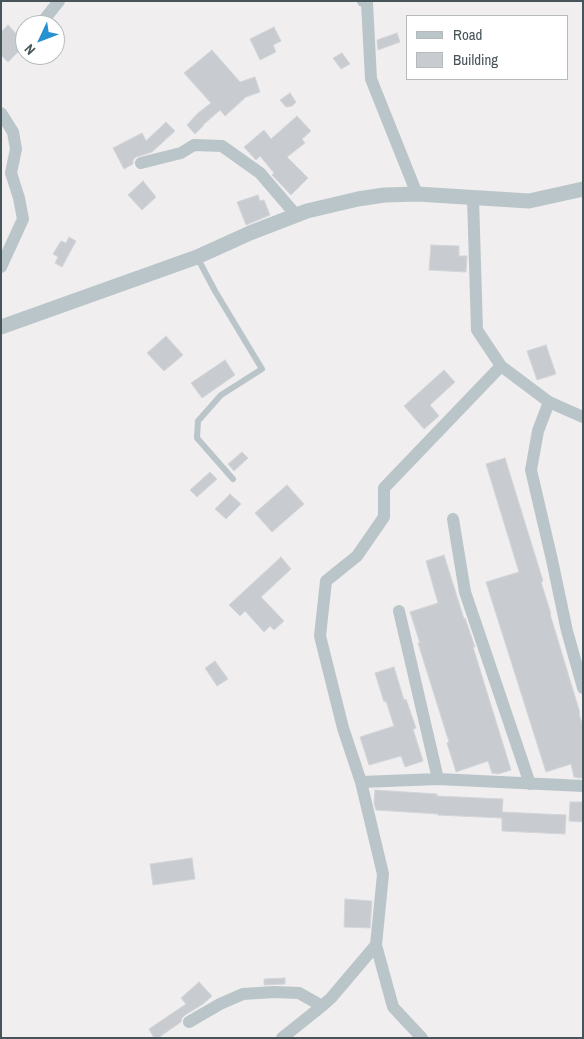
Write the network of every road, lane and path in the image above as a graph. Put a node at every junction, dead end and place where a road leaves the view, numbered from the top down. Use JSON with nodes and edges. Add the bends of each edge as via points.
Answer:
{"nodes":[{"id":1,"x":59,"y":1,"type":"edge"},
{"id":2,"x":367,"y":2,"type":"edge"},
{"id":3,"x":48,"y":15,"type":"edge"},
{"id":4,"x":1,"y":113,"type":"edge"},
{"id":5,"x":141,"y":163,"type":"dead end"},
{"id":6,"x":583,"y":189,"type":"edge"},
{"id":7,"x":417,"y":194,"type":"junction"},
{"id":8,"x":473,"y":198,"type":"junction"},
{"id":9,"x":296,"y":215,"type":"junction"},
{"id":10,"x":197,"y":257,"type":"junction"},
{"id":11,"x":1,"y":267,"type":"edge"},
{"id":12,"x":1,"y":326,"type":"edge"},
{"id":13,"x":501,"y":366,"type":"junction"},
{"id":14,"x":549,"y":402,"type":"junction"},
{"id":15,"x":583,"y":417,"type":"edge"},
{"id":16,"x":233,"y":479,"type":"dead end"},
{"id":17,"x":453,"y":519,"type":"dead end"},
{"id":18,"x":399,"y":611,"type":"dead end"},
{"id":19,"x":583,"y":688,"type":"edge"},
{"id":20,"x":438,"y":779,"type":"junction"},
{"id":21,"x":361,"y":782,"type":"junction"},
{"id":22,"x":530,"y":784,"type":"junction"},
{"id":23,"x":583,"y":786,"type":"edge"},
{"id":24,"x":376,"y":945,"type":"junction"},
{"id":25,"x":322,"y":1006,"type":"junction"},
{"id":26,"x":190,"y":1022,"type":"dead end"},
{"id":27,"x":282,"y":1038,"type":"edge"},
{"id":28,"x":422,"y":1038,"type":"edge"}],
"edges":[{"from":1,"to":3,"type":"street"},
{"from":2,"to":7,"type":"street","via":[[371,79]]},
{"from":4,"to":11,"type":"street","via":[[13,132],[16,149],[11,173],[23,219]]},
{"from":5,"to":9,"type":"street","via":[[181,153],[194,145],[222,146],[260,173]]},
{"from":6,"to":8,"type":"street","via":[[529,201]]},
{"from":7,"to":8,"type":"street"},
{"from":7,"to":9,"type":"street","via":[[358,199]]},
{"from":8,"to":13,"type":"street","via":[[477,330]]},
{"from":9,"to":10,"type":"street"},
{"from":10,"to":12,"type":"street"},
{"from":10,"to":16,"type":"lane","via":[[262,369],[221,395],[198,421],[197,438]]},
{"from":13,"to":14,"type":"street"},
{"from":13,"to":21,"type":"street","via":[[384,488],[384,516],[357,556],[326,581],[320,636],[343,728]]},
{"from":14,"to":15,"type":"street"},
{"from":14,"to":19,"type":"street","via":[[538,431],[532,470],[567,631]]},
{"from":17,"to":22,"type":"street","via":[[465,592]]},
{"from":18,"to":20,"type":"street"},
{"from":20,"to":21,"type":"street"},
{"from":20,"to":22,"type":"street"},
{"from":21,"to":24,"type":"street","via":[[382,874]]},
{"from":22,"to":23,"type":"street"},
{"from":24,"to":25,"type":"street"},
{"from":24,"to":28,"type":"street","via":[[393,1007]]},
{"from":25,"to":26,"type":"street","via":[[299,993],[243,994]]},
{"from":25,"to":27,"type":"street"}]}
